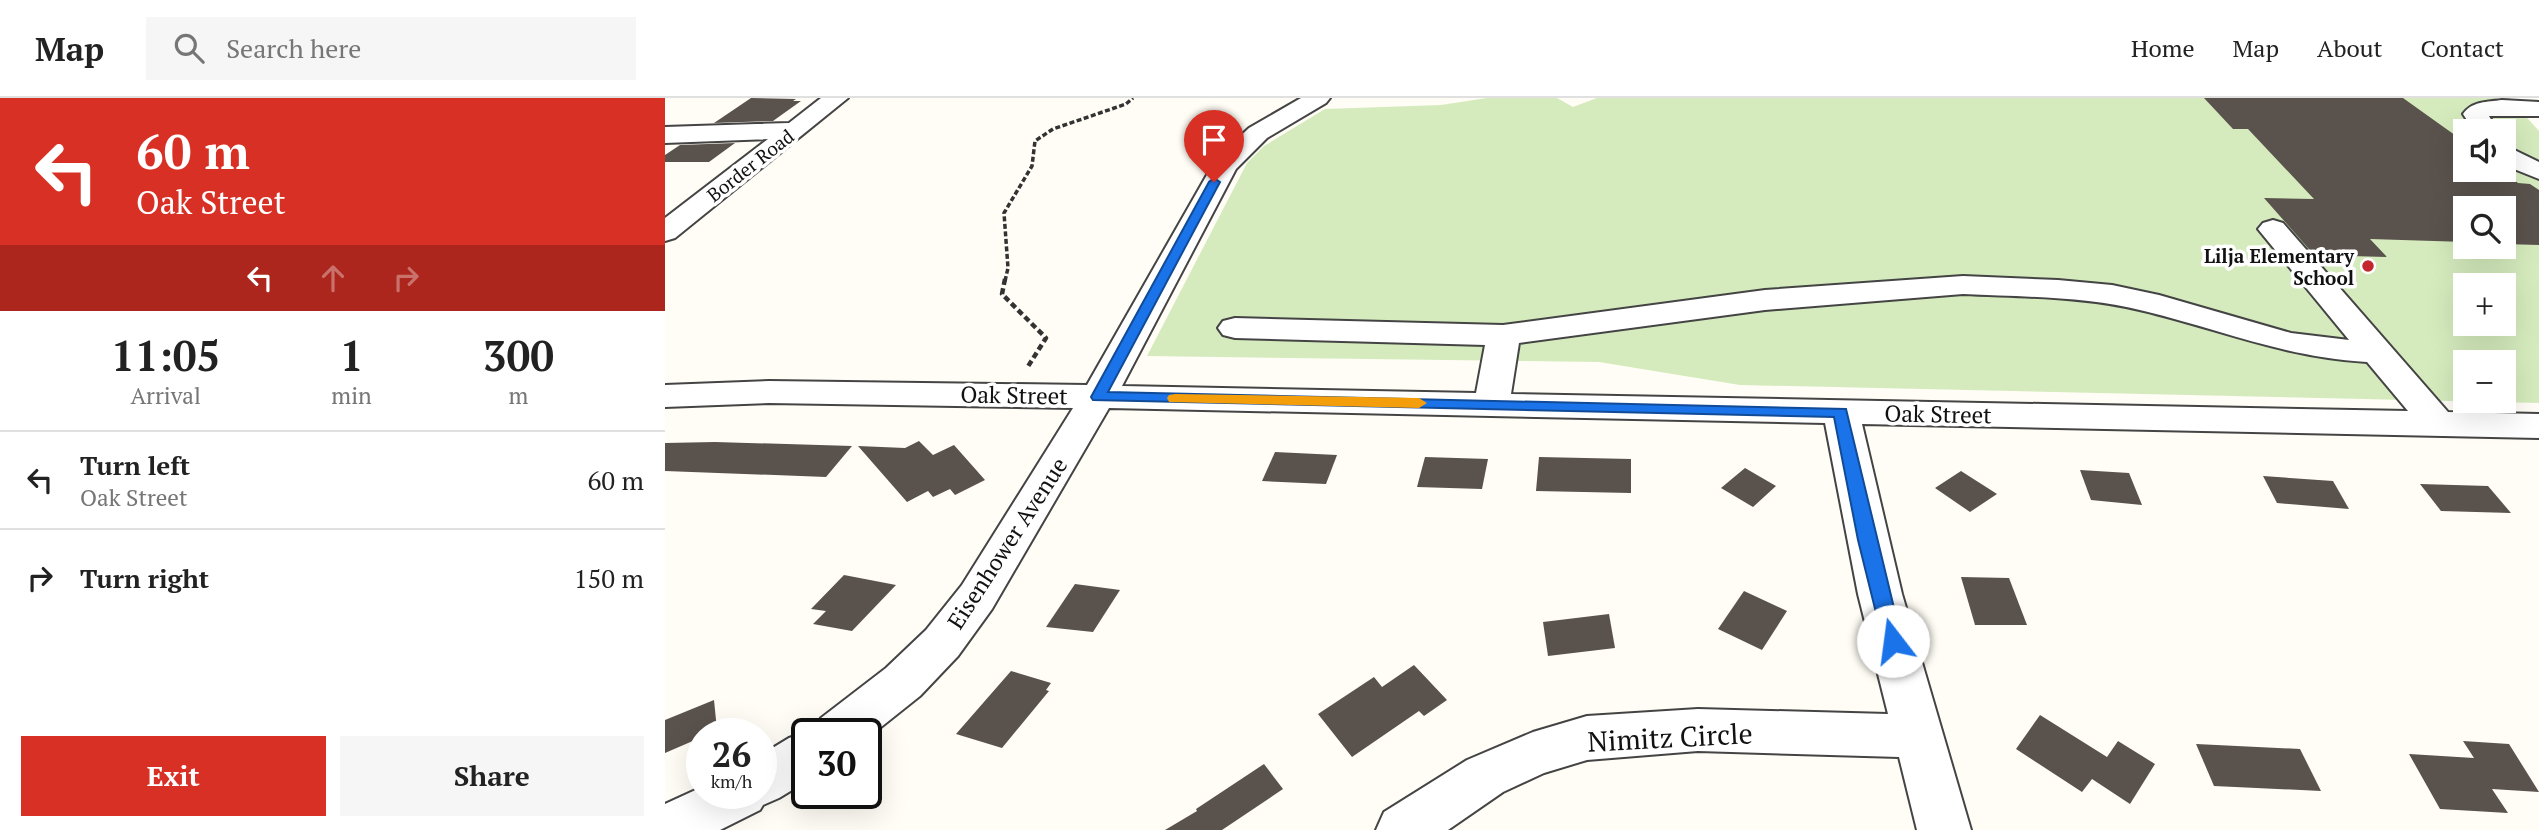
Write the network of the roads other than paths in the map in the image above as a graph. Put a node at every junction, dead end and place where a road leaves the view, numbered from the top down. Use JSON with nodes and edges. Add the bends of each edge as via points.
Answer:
{"nodes":[{"id":1,"x":836,"y":98,"type":"edge"},
{"id":2,"x":1318,"y":98,"type":"edge"},
{"id":3,"x":2533,"y":98,"type":"edge"},
{"id":4,"x":2539,"y":107,"type":"edge"},
{"id":5,"x":2476,"y":119,"type":"edge"},
{"id":6,"x":795,"y":130,"type":"junction"},
{"id":7,"x":665,"y":135,"type":"edge"},
{"id":8,"x":2516,"y":161,"type":"edge"},
{"id":9,"x":2539,"y":171,"type":"edge"},
{"id":10,"x":2273,"y":229,"type":"dead end"},
{"id":11,"x":665,"y":232,"type":"edge"},
{"id":12,"x":1235,"y":328,"type":"dead end"},
{"id":13,"x":1503,"y":335,"type":"junction"},
{"id":14,"x":2376,"y":352,"type":"junction"},
{"id":15,"x":665,"y":396,"type":"edge"},
{"id":16,"x":1098,"y":397,"type":"junction"},
{"id":17,"x":1492,"y":404,"type":"junction"},
{"id":18,"x":1841,"y":412,"type":"junction"},
{"id":19,"x":2438,"y":424,"type":"junction"},
{"id":20,"x":2539,"y":426,"type":"edge"},
{"id":21,"x":857,"y":718,"type":"edge"},
{"id":22,"x":1918,"y":736,"type":"junction"},
{"id":23,"x":709,"y":809,"type":"edge"},
{"id":24,"x":666,"y":830,"type":"edge"},
{"id":25,"x":1403,"y":830,"type":"edge"},
{"id":26,"x":1944,"y":830,"type":"edge"}],
"edges":[{"from":1,"to":6,"type":"street","name":"Border Road"},
{"from":2,"to":16,"type":"street","name":"Eisenhower Avenue","via":[[1258,133],[1225,165]]},
{"from":3,"to":4,"type":"street"},
{"from":4,"to":5,"type":"street","via":[[2479,110]]},
{"from":6,"to":7,"type":"street"},
{"from":6,"to":11,"type":"street","name":"Border Road"},
{"from":8,"to":9,"type":"street"},
{"from":10,"to":14,"type":"street"},
{"from":12,"to":13,"type":"street"},
{"from":13,"to":14,"type":"street","via":[[1765,300],[1963,285],[2112,296],[2287,342]]},
{"from":13,"to":17,"type":"street"},
{"from":14,"to":19,"type":"street"},
{"from":15,"to":16,"type":"street","name":"Oak Street","via":[[769,392]]},
{"from":16,"to":17,"type":"street","name":"Oak Street"},
{"from":16,"to":21,"type":"street","name":"Eisenhower Avenue","via":[[1004,556],[949,634],[903,682]]},
{"from":17,"to":18,"type":"street","name":"Oak Street"},
{"from":18,"to":19,"type":"street","name":"Oak Street"},
{"from":18,"to":22,"type":"street","via":[[1867,540]]},
{"from":19,"to":20,"type":"street","name":"Oak Street"},
{"from":22,"to":25,"type":"street","name":"Nimitz Circle","via":[[1698,730],[1587,738],[1533,754],[1485,776]]},
{"from":22,"to":26,"type":"street"},
{"from":23,"to":24,"type":"street"}]}
